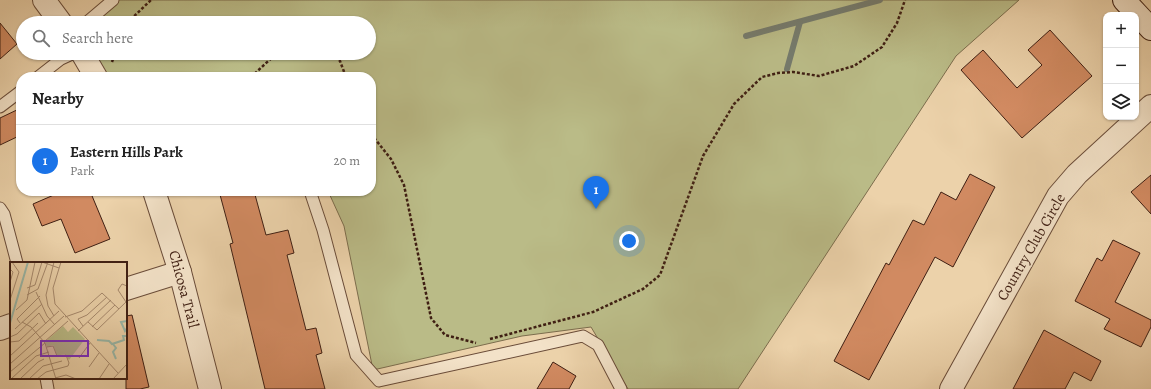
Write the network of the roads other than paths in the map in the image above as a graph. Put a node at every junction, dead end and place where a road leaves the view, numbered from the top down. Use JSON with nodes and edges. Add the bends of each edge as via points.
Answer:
{"nodes":[{"id":1,"x":44,"y":0,"type":"edge"},
{"id":2,"x":113,"y":0,"type":"edge"},
{"id":3,"x":1124,"y":0,"type":"edge"},
{"id":4,"x":56,"y":16,"type":"edge"},
{"id":5,"x":94,"y":16,"type":"edge"},
{"id":6,"x":1151,"y":29,"type":"edge"},
{"id":7,"x":60,"y":60,"type":"edge"},
{"id":8,"x":86,"y":60,"type":"edge"},
{"id":9,"x":44,"y":72,"type":"edge"},
{"id":10,"x":93,"y":72,"type":"edge"},
{"id":11,"x":16,"y":94,"type":"edge"},
{"id":12,"x":1151,"y":106,"type":"edge"},
{"id":13,"x":0,"y":107,"type":"edge"},
{"id":14,"x":156,"y":196,"type":"edge"},
{"id":15,"x":312,"y":196,"type":"edge"},
{"id":16,"x":0,"y":208,"type":"edge"},
{"id":17,"x":17,"y":262,"type":"edge"},
{"id":18,"x":180,"y":272,"type":"junction"},
{"id":19,"x":127,"y":289,"type":"edge"},
{"id":20,"x":10,"y":325,"type":"edge"},
{"id":21,"x":0,"y":329,"type":"edge"},
{"id":22,"x":46,"y":379,"type":"edge"},
{"id":23,"x":48,"y":389,"type":"edge"},
{"id":24,"x":210,"y":389,"type":"edge"},
{"id":25,"x":621,"y":389,"type":"edge"},
{"id":26,"x":951,"y":389,"type":"edge"}],
"edges":[{"from":1,"to":4,"type":"street"},
{"from":2,"to":5,"type":"lane"},
{"from":3,"to":6,"type":"street"},
{"from":7,"to":9,"type":"lane"},
{"from":8,"to":10,"type":"street"},
{"from":11,"to":13,"type":"lane"},
{"from":12,"to":26,"type":"street","name":"Country Club Circle","via":[[1077,174],[1058,196]]},
{"from":14,"to":18,"type":"street","name":"Chicosa Trail"},
{"from":15,"to":25,"type":"lane","via":[[356,355],[379,381],[582,336],[598,346]]},
{"from":16,"to":17,"type":"lane","via":[[4,214]]},
{"from":18,"to":19,"type":"street"},
{"from":18,"to":24,"type":"street","name":"Chicosa Trail"},
{"from":20,"to":21,"type":"street"},
{"from":22,"to":23,"type":"lane"}]}
